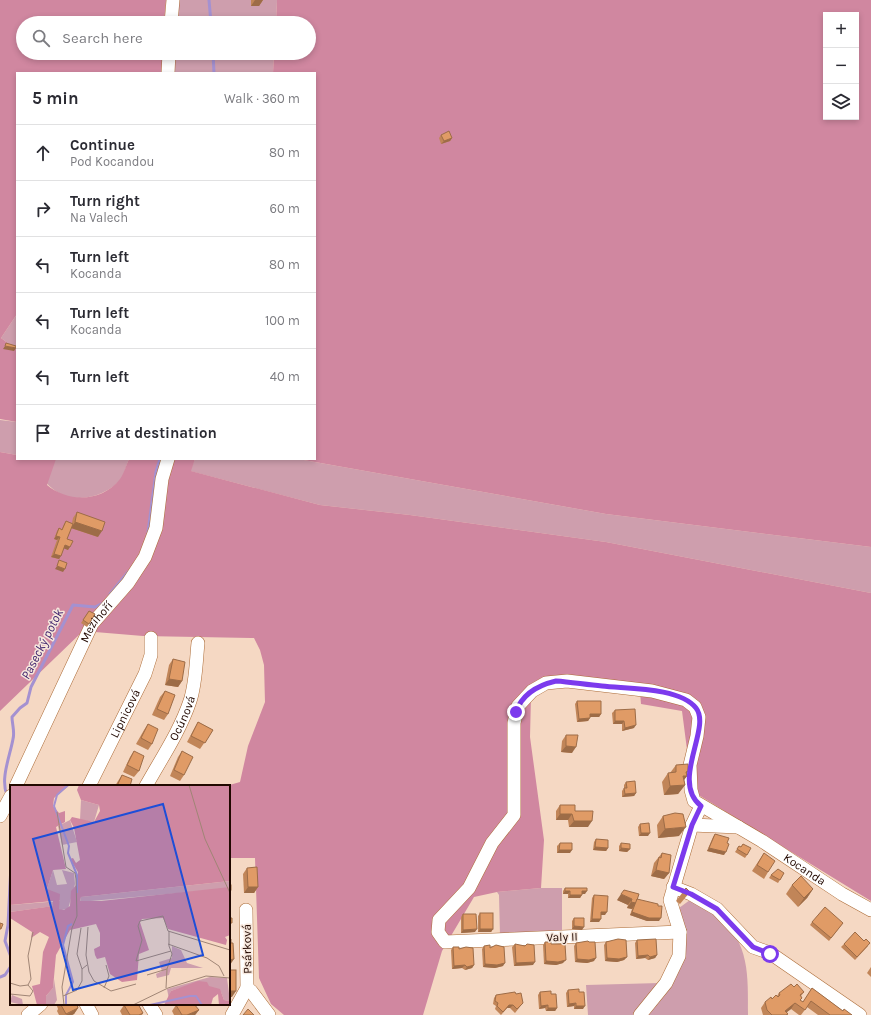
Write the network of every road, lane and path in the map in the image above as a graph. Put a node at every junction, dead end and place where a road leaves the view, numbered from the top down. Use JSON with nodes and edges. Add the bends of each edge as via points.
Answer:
{"nodes":[{"id":1,"x":173,"y":0,"type":"edge"},
{"id":2,"x":172,"y":16,"type":"edge"},
{"id":3,"x":169,"y":60,"type":"edge"},
{"id":4,"x":168,"y":72,"type":"edge"},
{"id":5,"x":168,"y":460,"type":"edge"},
{"id":6,"x":151,"y":638,"type":"dead end"},
{"id":7,"x":198,"y":643,"type":"dead end"},
{"id":8,"x":16,"y":785,"type":"edge"},
{"id":9,"x":90,"y":785,"type":"edge"},
{"id":10,"x":147,"y":785,"type":"edge"},
{"id":11,"x":10,"y":799,"type":"edge"},
{"id":12,"x":701,"y":806,"type":"junction"},
{"id":13,"x":0,"y":816,"type":"edge"},
{"id":14,"x":692,"y":825,"type":"junction"},
{"id":15,"x":740,"y":827,"type":"junction"},
{"id":16,"x":673,"y":887,"type":"junction"},
{"id":17,"x":246,"y":910,"type":"dead end"},
{"id":18,"x":871,"y":910,"type":"edge"},
{"id":19,"x":680,"y":932,"type":"junction"},
{"id":20,"x":445,"y":942,"type":"joint"},
{"id":21,"x":247,"y":988,"type":"junction"},
{"id":22,"x":40,"y":1005,"type":"edge"},
{"id":23,"x":87,"y":1005,"type":"edge"},
{"id":24,"x":150,"y":1005,"type":"edge"},
{"id":25,"x":28,"y":1015,"type":"edge"},
{"id":26,"x":92,"y":1015,"type":"edge"},
{"id":27,"x":156,"y":1015,"type":"edge"},
{"id":28,"x":232,"y":1015,"type":"edge"},
{"id":29,"x":269,"y":1015,"type":"edge"},
{"id":30,"x":640,"y":1015,"type":"edge"},
{"id":31,"x":860,"y":1015,"type":"edge"}],
"edges":[{"from":1,"to":2,"type":"street"},
{"from":3,"to":4,"type":"street"},
{"from":5,"to":8,"type":"street","name":"Mezihoří","via":[[162,479],[156,528],[145,557],[128,583],[92,624]]},
{"from":6,"to":9,"type":"street","name":"Lipnicová","via":[[151,655],[145,674]]},
{"from":7,"to":10,"type":"street","name":"Ocúnová","via":[[190,701]]},
{"from":11,"to":13,"type":"street"},
{"from":12,"to":14,"type":"street"},
{"from":12,"to":15,"type":"street","name":"Kocanda"},
{"from":12,"to":20,"type":"street","name":"Kocanda","via":[[694,801],[691,790],[690,765],[699,726],[698,711],[691,703],[682,698],[652,691],[567,681],[556,681],[532,690],[521,700],[514,723],[514,815],[492,843],[469,888],[439,920],[438,932]]},
{"from":14,"to":15,"type":"street"},
{"from":14,"to":16,"type":"street"},
{"from":15,"to":18,"type":"street","name":"Kocanda","via":[[842,894]]},
{"from":16,"to":19,"type":"street","via":[[670,900]]},
{"from":16,"to":31,"type":"street","via":[[717,909],[753,947],[770,954]]},
{"from":17,"to":21,"type":"street","name":"Psárková"},
{"from":19,"to":20,"type":"street","name":"Valy II"},
{"from":19,"to":30,"type":"street","via":[[681,948],[676,966],[657,996]]},
{"from":21,"to":28,"type":"street","name":"Psárková"},
{"from":21,"to":29,"type":"street","name":"Psárková"},
{"from":22,"to":25,"type":"street"},
{"from":23,"to":26,"type":"street"},
{"from":24,"to":27,"type":"street"}]}
